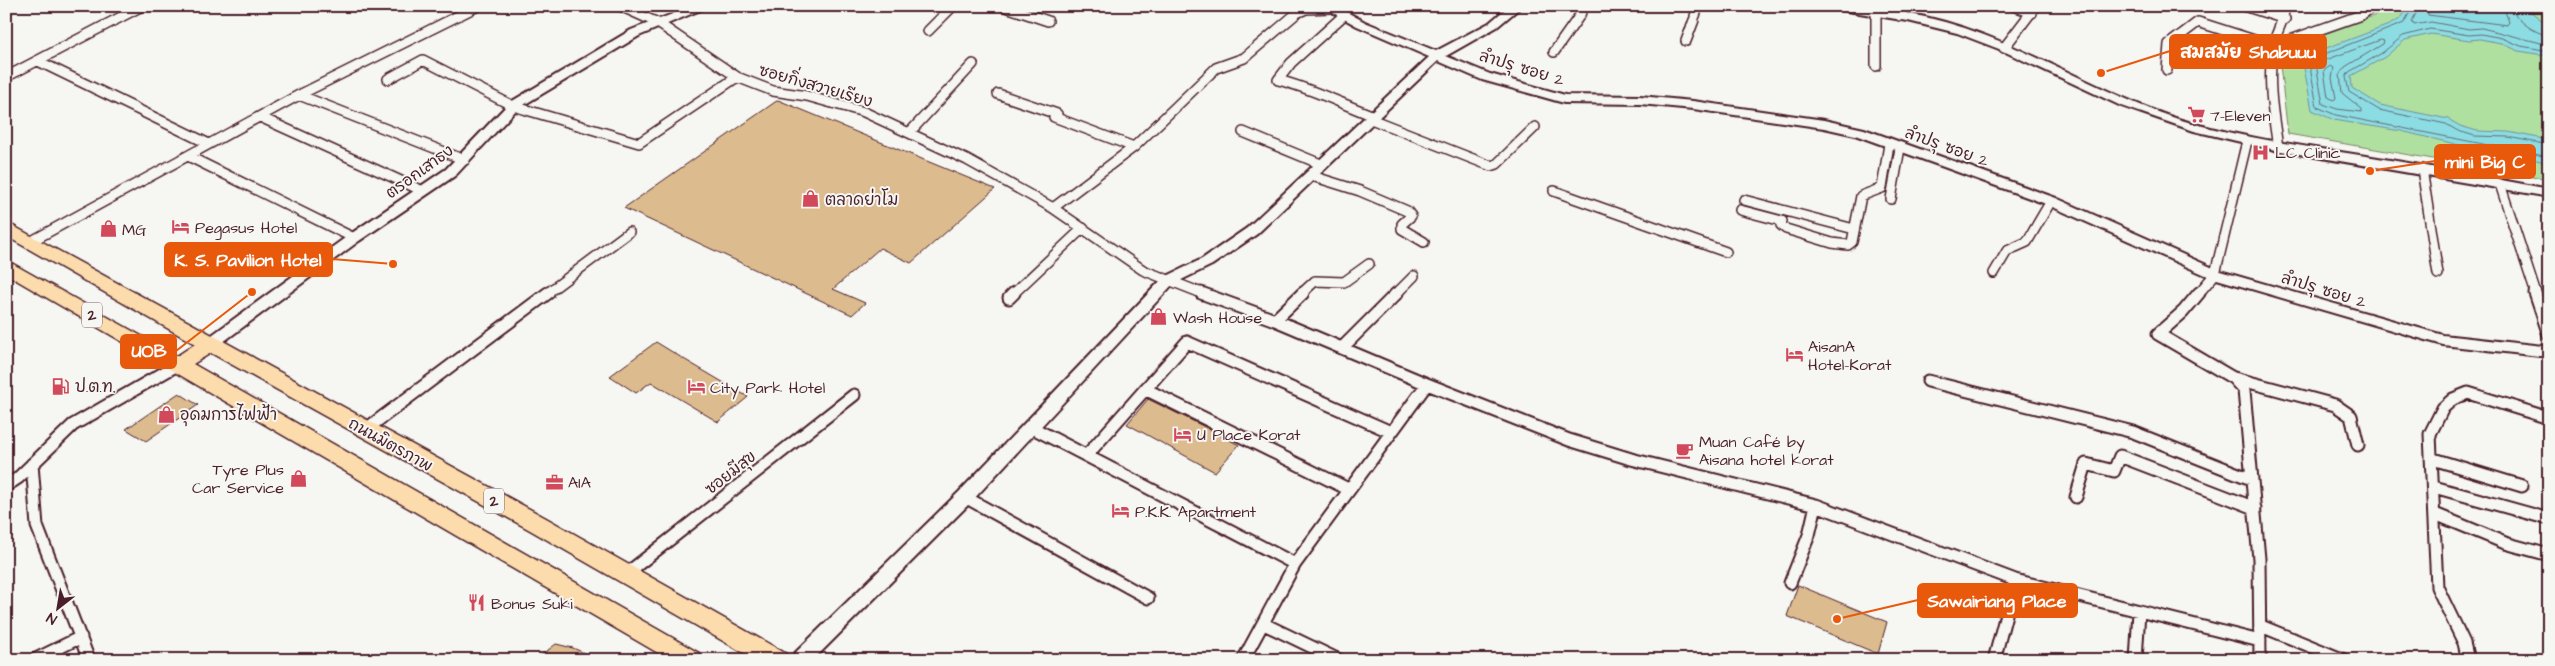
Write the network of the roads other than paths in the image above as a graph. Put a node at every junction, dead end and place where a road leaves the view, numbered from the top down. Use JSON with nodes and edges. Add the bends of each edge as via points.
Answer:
{"nodes":[{"id":1,"x":142,"y":6,"type":"edge"},
{"id":2,"x":478,"y":6,"type":"edge"},
{"id":3,"x":620,"y":6,"type":"edge"},
{"id":4,"x":704,"y":6,"type":"edge"},
{"id":5,"x":953,"y":6,"type":"edge"},
{"id":6,"x":1002,"y":6,"type":"edge"},
{"id":7,"x":1516,"y":6,"type":"edge"},
{"id":8,"x":1583,"y":6,"type":"edge"},
{"id":9,"x":1698,"y":6,"type":"edge"},
{"id":10,"x":1835,"y":6,"type":"edge"},
{"id":11,"x":2014,"y":6,"type":"edge"},
{"id":12,"x":2244,"y":6,"type":"edge"},
{"id":13,"x":2284,"y":6,"type":"edge"},
{"id":14,"x":2374,"y":6,"type":"edge"},
{"id":15,"x":2034,"y":9,"type":"edge"},
{"id":16,"x":1334,"y":10,"type":"edge"},
{"id":17,"x":1902,"y":11,"type":"edge"},
{"id":18,"x":1876,"y":12,"type":"junction"},
{"id":19,"x":2285,"y":19,"type":"junction"},
{"id":20,"x":1048,"y":21,"type":"dead end"},
{"id":21,"x":658,"y":22,"type":"junction"},
{"id":22,"x":928,"y":31,"type":"dead end"},
{"id":23,"x":1686,"y":41,"type":"dead end"},
{"id":24,"x":2274,"y":46,"type":"junction"},
{"id":25,"x":2004,"y":48,"type":"junction"},
{"id":26,"x":1554,"y":52,"type":"dead end"},
{"id":27,"x":1438,"y":55,"type":"junction"},
{"id":28,"x":38,"y":61,"type":"junction"},
{"id":29,"x":973,"y":64,"type":"dead end"},
{"id":30,"x":1876,"y":66,"type":"dead end"},
{"id":31,"x":2167,"y":70,"type":"dead end"},
{"id":32,"x":6,"y":77,"type":"edge"},
{"id":33,"x":737,"y":77,"type":"junction"},
{"id":34,"x":388,"y":79,"type":"dead end"},
{"id":35,"x":998,"y":94,"type":"dead end"},
{"id":36,"x":299,"y":96,"type":"junction"},
{"id":37,"x":513,"y":106,"type":"junction"},
{"id":38,"x":260,"y":117,"type":"junction"},
{"id":39,"x":1373,"y":117,"type":"junction"},
{"id":40,"x":1535,"y":127,"type":"dead end"},
{"id":41,"x":910,"y":132,"type":"junction"},
{"id":42,"x":1243,"y":132,"type":"dead end"},
{"id":43,"x":2248,"y":141,"type":"junction"},
{"id":44,"x":209,"y":144,"type":"junction"},
{"id":45,"x":1894,"y":146,"type":"junction"},
{"id":46,"x":1134,"y":147,"type":"junction"},
{"id":47,"x":2278,"y":147,"type":"junction"},
{"id":48,"x":188,"y":156,"type":"junction"},
{"id":49,"x":465,"y":160,"type":"junction"},
{"id":50,"x":1323,"y":165,"type":"junction"},
{"id":51,"x":2422,"y":169,"type":"junction"},
{"id":52,"x":1312,"y":176,"type":"junction"},
{"id":53,"x":2500,"y":184,"type":"junction"},
{"id":54,"x":423,"y":191,"type":"junction"},
{"id":55,"x":1554,"y":191,"type":"dead end"},
{"id":56,"x":2549,"y":193,"type":"edge"},
{"id":57,"x":1891,"y":199,"type":"dead end"},
{"id":58,"x":1744,"y":200,"type":"dead end"},
{"id":59,"x":2050,"y":201,"type":"junction"},
{"id":60,"x":1053,"y":208,"type":"junction"},
{"id":61,"x":1740,"y":210,"type":"dead end"},
{"id":62,"x":6,"y":228,"type":"edge"},
{"id":63,"x":1083,"y":228,"type":"junction"},
{"id":64,"x":1854,"y":229,"type":"junction"},
{"id":65,"x":629,"y":232,"type":"dead end"},
{"id":66,"x":354,"y":238,"type":"junction"},
{"id":67,"x":30,"y":242,"type":"junction"},
{"id":68,"x":1424,"y":242,"type":"dead end"},
{"id":69,"x":1726,"y":252,"type":"dead end"},
{"id":70,"x":1369,"y":264,"type":"dead end"},
{"id":71,"x":6,"y":266,"type":"edge"},
{"id":72,"x":1994,"y":274,"type":"dead end"},
{"id":73,"x":2215,"y":274,"type":"junction"},
{"id":74,"x":2438,"y":274,"type":"dead end"},
{"id":75,"x":1414,"y":276,"type":"dead end"},
{"id":76,"x":1168,"y":282,"type":"junction"},
{"id":77,"x":1009,"y":298,"type":"dead end"},
{"id":78,"x":1274,"y":320,"type":"junction"},
{"id":79,"x":2549,"y":335,"type":"edge"},
{"id":80,"x":210,"y":344,"type":"junction"},
{"id":81,"x":1343,"y":347,"type":"junction"},
{"id":82,"x":2548,"y":353,"type":"edge"},
{"id":83,"x":179,"y":364,"type":"junction"},
{"id":84,"x":2233,"y":378,"type":"junction"},
{"id":85,"x":1928,"y":381,"type":"dead end"},
{"id":86,"x":1426,"y":384,"type":"junction"},
{"id":87,"x":1145,"y":389,"type":"junction"},
{"id":88,"x":854,"y":395,"type":"dead end"},
{"id":89,"x":2549,"y":418,"type":"edge"},
{"id":90,"x":1031,"y":427,"type":"junction"},
{"id":91,"x":365,"y":430,"type":"junction"},
{"id":92,"x":1391,"y":432,"type":"junction"},
{"id":93,"x":2358,"y":445,"type":"dead end"},
{"id":94,"x":1087,"y":455,"type":"junction"},
{"id":95,"x":2433,"y":459,"type":"junction"},
{"id":96,"x":32,"y":464,"type":"junction"},
{"id":97,"x":2252,"y":480,"type":"junction"},
{"id":98,"x":6,"y":486,"type":"edge"},
{"id":99,"x":2522,"y":486,"type":"dead end"},
{"id":100,"x":2434,"y":487,"type":"junction"},
{"id":101,"x":1348,"y":488,"type":"junction"},
{"id":102,"x":965,"y":497,"type":"junction"},
{"id":103,"x":2076,"y":497,"type":"dead end"},
{"id":104,"x":1816,"y":505,"type":"junction"},
{"id":105,"x":2255,"y":508,"type":"junction"},
{"id":106,"x":2435,"y":514,"type":"junction"},
{"id":107,"x":2549,"y":518,"type":"edge"},
{"id":108,"x":2549,"y":554,"type":"edge"},
{"id":109,"x":1296,"y":564,"type":"junction"},
{"id":110,"x":626,"y":574,"type":"junction"},
{"id":111,"x":2015,"y":580,"type":"junction"},
{"id":112,"x":1790,"y":583,"type":"dead end"},
{"id":113,"x":1148,"y":598,"type":"dead end"},
{"id":114,"x":2139,"y":611,"type":"junction"},
{"id":115,"x":1264,"y":624,"type":"junction"},
{"id":116,"x":2261,"y":626,"type":"junction"},
{"id":117,"x":81,"y":637,"type":"junction"},
{"id":118,"x":2260,"y":641,"type":"junction"},
{"id":119,"x":34,"y":660,"type":"edge"},
{"id":120,"x":89,"y":660,"type":"edge"},
{"id":121,"x":691,"y":660,"type":"edge"},
{"id":122,"x":777,"y":660,"type":"edge"},
{"id":123,"x":801,"y":660,"type":"edge"},
{"id":124,"x":1243,"y":660,"type":"edge"},
{"id":125,"x":1339,"y":660,"type":"edge"},
{"id":126,"x":1994,"y":660,"type":"edge"},
{"id":127,"x":2136,"y":660,"type":"edge"},
{"id":128,"x":2260,"y":660,"type":"edge"},
{"id":129,"x":2344,"y":660,"type":"edge"},
{"id":130,"x":2468,"y":660,"type":"edge"}],
"edges":[{"from":1,"to":28,"type":"street"},
{"from":2,"to":36,"type":"street"},
{"from":3,"to":21,"type":"street","name":"ซอยกิ่งสวายเรียง"},
{"from":4,"to":21,"type":"street","name":"ตรอกเสาธง"},
{"from":5,"to":22,"type":"street"},
{"from":6,"to":20,"type":"street"},
{"from":7,"to":27,"type":"street","via":[[1493,25]]},
{"from":8,"to":26,"type":"street"},
{"from":9,"to":23,"type":"street"},
{"from":10,"to":18,"type":"street"},
{"from":11,"to":15,"type":"street"},
{"from":12,"to":19,"type":"street"},
{"from":13,"to":19,"type":"street"},
{"from":14,"to":24,"type":"street","via":[[2361,15]]},
{"from":15,"to":25,"type":"street"},
{"from":16,"to":27,"type":"street","name":"ลำปรุ ซอย 2"},
{"from":16,"to":39,"type":"street","via":[[1278,80],[1298,85]]},
{"from":16,"to":46,"type":"street","via":[[1306,9],[1297,13],[1244,58],[1216,68]]},
{"from":17,"to":18,"type":"street"},
{"from":17,"to":25,"type":"street"},
{"from":18,"to":30,"type":"street"},
{"from":19,"to":24,"type":"street"},
{"from":21,"to":33,"type":"street","name":"ซอยกิ่งสวายเรียง"},
{"from":21,"to":37,"type":"street","name":"ตรอกเสาธง","via":[[613,45]]},
{"from":24,"to":31,"type":"street","via":[[2198,22],[2170,44]]},
{"from":24,"to":47,"type":"street","via":[[2271,98]]},
{"from":25,"to":43,"type":"street","via":[[2142,110]]},
{"from":27,"to":39,"type":"street"},
{"from":27,"to":45,"type":"street","name":"ลำปรุ ซอย 2","via":[[1486,77],[1564,99],[1640,100],[1693,105],[1824,124],[1859,132]]},
{"from":28,"to":32,"type":"street"},
{"from":28,"to":44,"type":"street"},
{"from":29,"to":41,"type":"street"},
{"from":33,"to":37,"type":"street","via":[[639,144]]},
{"from":33,"to":41,"type":"street","name":"ซอยกิ่งสวายเรียง","via":[[774,91],[807,96],[864,112]]},
{"from":34,"to":37,"type":"street","via":[[423,60]]},
{"from":35,"to":46,"type":"street"},
{"from":36,"to":38,"type":"street"},
{"from":36,"to":49,"type":"street"},
{"from":37,"to":49,"type":"street","name":"ตรอกเสาธง"},
{"from":38,"to":44,"type":"street"},
{"from":38,"to":54,"type":"street"},
{"from":39,"to":40,"type":"street","via":[[1491,166]]},
{"from":39,"to":50,"type":"street"},
{"from":41,"to":60,"type":"street","name":"ซอยกิ่งสวายเรียง"},
{"from":42,"to":50,"type":"street"},
{"from":43,"to":47,"type":"street"},
{"from":43,"to":73,"type":"street"},
{"from":44,"to":48,"type":"street"},
{"from":45,"to":57,"type":"street"},
{"from":45,"to":59,"type":"street","name":"ลำปรุ ซอย 2"},
{"from":45,"to":64,"type":"street","via":[[1882,188],[1861,196]]},
{"from":46,"to":60,"type":"street"},
{"from":47,"to":51,"type":"street"},
{"from":48,"to":66,"type":"street"},
{"from":48,"to":67,"type":"street"},
{"from":49,"to":54,"type":"street","name":"ตรอกเสาธง"},
{"from":50,"to":52,"type":"street"},
{"from":51,"to":53,"type":"street"},
{"from":51,"to":74,"type":"street"},
{"from":52,"to":68,"type":"street","via":[[1407,211],[1411,216],[1402,224],[1402,229]]},
{"from":52,"to":76,"type":"street","via":[[1234,244]]},
{"from":53,"to":56,"type":"street"},
{"from":53,"to":79,"type":"street"},
{"from":54,"to":66,"type":"street","name":"ตรอกเสาธง"},
{"from":55,"to":69,"type":"street"},
{"from":58,"to":64,"type":"street"},
{"from":59,"to":72,"type":"street","via":[[2027,242],[2007,251]]},
{"from":59,"to":73,"type":"street","name":"ลำปรุ ซอย 2"},
{"from":60,"to":63,"type":"street","name":"ซอยกิ่งสวายเรียง"},
{"from":61,"to":64,"type":"street","via":[[1782,221],[1781,226],[1786,229],[1841,245],[1852,242]]},
{"from":62,"to":67,"type":"highway","name":"ถนนมิตรภาพ","number":"2"},
{"from":63,"to":76,"type":"street","name":"ซอยกิ่งสวายเรียง","via":[[1143,270]]},
{"from":63,"to":77,"type":"street"},
{"from":65,"to":91,"type":"street"},
{"from":66,"to":80,"type":"street","name":"ตรอกเสาธง"},
{"from":67,"to":80,"type":"highway","name":"ถนนมิตรภาพ","number":"2"},
{"from":70,"to":78,"type":"street","via":[[1345,283],[1315,281],[1309,284]]},
{"from":71,"to":83,"type":"highway","number":"2"},
{"from":73,"to":82,"type":"street","name":"ลำปรุ ซอย 2","via":[[2443,340]]},
{"from":73,"to":84,"type":"street","via":[[2183,312],[2158,334]]},
{"from":75,"to":81,"type":"street"},
{"from":76,"to":78,"type":"street","name":"ซอยกิ่งสวายเรียง"},
{"from":76,"to":90,"type":"street"},
{"from":78,"to":81,"type":"street","name":"ซอยกิ่งสวายเรียง"},
{"from":80,"to":83,"type":"highway"},
{"from":80,"to":91,"type":"highway","name":"ถนนมิตรภาพ","number":"2"},
{"from":81,"to":86,"type":"street","name":"ซอยกิ่งสวายเรียง"},
{"from":83,"to":96,"type":"street","via":[[73,425]]},
{"from":83,"to":121,"type":"highway","number":"2"},
{"from":84,"to":93,"type":"street","via":[[2335,405],[2350,416]]},
{"from":84,"to":97,"type":"street","via":[[2244,390]]},
{"from":85,"to":97,"type":"street","via":[[2133,432]]},
{"from":86,"to":92,"type":"street"},
{"from":86,"to":104,"type":"street","name":"ซอยกิ่งสวายเรียง","via":[[1569,440],[1631,459]]},
{"from":87,"to":92,"type":"street","via":[[1187,342]]},
{"from":87,"to":94,"type":"street"},
{"from":87,"to":101,"type":"street"},
{"from":88,"to":110,"type":"street","name":"ซอยมีสุข"},
{"from":89,"to":95,"type":"street","via":[[2468,392],[2456,396],[2436,414],[2430,434]]},
{"from":90,"to":94,"type":"street"},
{"from":90,"to":102,"type":"street"},
{"from":91,"to":110,"type":"highway","name":"ถนนมิตรภาพ","number":"2"},
{"from":92,"to":101,"type":"street"},
{"from":94,"to":109,"type":"street"},
{"from":95,"to":99,"type":"street"},
{"from":95,"to":100,"type":"street"},
{"from":96,"to":98,"type":"street"},
{"from":96,"to":117,"type":"street","via":[[37,526]]},
{"from":97,"to":105,"type":"street"},
{"from":100,"to":106,"type":"street"},
{"from":100,"to":107,"type":"street"},
{"from":101,"to":109,"type":"street"},
{"from":102,"to":113,"type":"street"},
{"from":102,"to":123,"type":"street"},
{"from":103,"to":105,"type":"street","via":[[2086,464],[2114,471],[2120,456]]},
{"from":104,"to":111,"type":"street","name":"ซอยกิ่งสวายเรียง"},
{"from":104,"to":112,"type":"street","via":[[1809,535]]},
{"from":105,"to":116,"type":"street"},
{"from":106,"to":108,"type":"street","via":[[2505,543]]},
{"from":106,"to":130,"type":"street","via":[[2437,586],[2464,642]]},
{"from":109,"to":115,"type":"street"},
{"from":110,"to":122,"type":"highway","name":"ถนนมิตรภาพ","number":"2"},
{"from":111,"to":114,"type":"street","name":"ซอยกิ่งสวายเรียง"},
{"from":111,"to":126,"type":"street"},
{"from":114,"to":118,"type":"street","name":"ซอยกิ่งสวายเรียง"},
{"from":114,"to":127,"type":"street"},
{"from":115,"to":124,"type":"street"},
{"from":115,"to":125,"type":"street"},
{"from":116,"to":118,"type":"street"},
{"from":116,"to":129,"type":"street"},
{"from":117,"to":119,"type":"street"},
{"from":117,"to":120,"type":"street"},
{"from":118,"to":128,"type":"street"}]}
